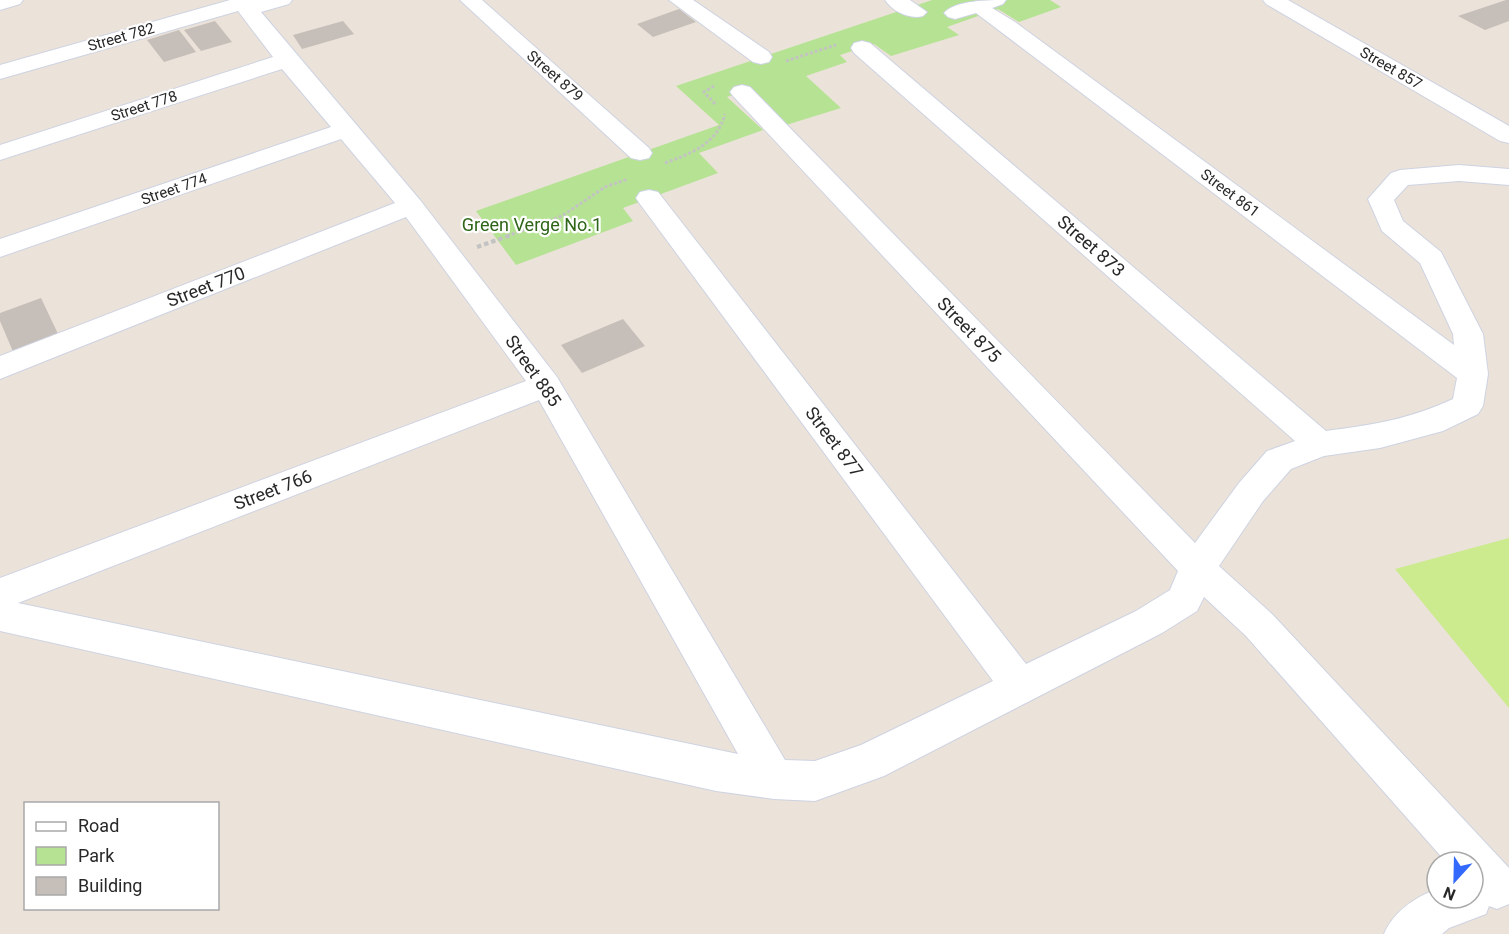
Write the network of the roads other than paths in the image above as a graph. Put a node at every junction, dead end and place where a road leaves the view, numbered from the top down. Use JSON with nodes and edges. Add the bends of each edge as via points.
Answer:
{"nodes":[{"id":1,"x":13,"y":0,"type":"edge"},
{"id":2,"x":282,"y":0,"type":"edge"},
{"id":3,"x":470,"y":0,"type":"edge"},
{"id":4,"x":679,"y":0,"type":"edge"},
{"id":5,"x":896,"y":0,"type":"edge"},
{"id":6,"x":1273,"y":0,"type":"edge"},
{"id":7,"x":0,"y":4,"type":"edge"},
{"id":8,"x":244,"y":4,"type":"edge"},
{"id":9,"x":991,"y":7,"type":"edge"},
{"id":10,"x":916,"y":12,"type":"dead end"},
{"id":11,"x":955,"y":13,"type":"dead end"},
{"id":12,"x":852,"y":45,"type":"road end"},
{"id":13,"x":761,"y":57,"type":"dead end"},
{"id":14,"x":287,"y":60,"type":"junction"},
{"id":15,"x":0,"y":72,"type":"edge"},
{"id":16,"x":730,"y":88,"type":"road end"},
{"id":17,"x":348,"y":129,"type":"junction"},
{"id":18,"x":1509,"y":136,"type":"edge"},
{"id":19,"x":0,"y":153,"type":"edge"},
{"id":20,"x":648,"y":160,"type":"road end"},
{"id":21,"x":1509,"y":177,"type":"edge"},
{"id":22,"x":641,"y":188,"type":"road end"},
{"id":23,"x":411,"y":206,"type":"junction"},
{"id":24,"x":0,"y":248,"type":"edge"},
{"id":25,"x":0,"y":368,"type":"edge"},
{"id":26,"x":1473,"y":374,"type":"junction"},
{"id":27,"x":546,"y":385,"type":"junction"},
{"id":28,"x":1320,"y":444,"type":"junction"},
{"id":29,"x":1197,"y":568,"type":"junction"},
{"id":30,"x":0,"y":594,"type":"edge"},
{"id":31,"x":0,"y":615,"type":"edge"},
{"id":32,"x":1019,"y":685,"type":"junction"},
{"id":33,"x":774,"y":779,"type":"junction"},
{"id":34,"x":1487,"y":891,"type":"edge"},
{"id":35,"x":1407,"y":934,"type":"edge"}],
"edges":[{"from":1,"to":7,"type":"street"},
{"from":2,"to":8,"type":"street","name":"Street 782"},
{"from":3,"to":20,"type":"street","name":"Street 879"},
{"from":4,"to":13,"type":"street"},
{"from":5,"to":10,"type":"street"},
{"from":6,"to":18,"type":"street","name":"Street 857"},
{"from":8,"to":14,"type":"street","name":"Street 885"},
{"from":8,"to":15,"type":"street","name":"Street 782"},
{"from":9,"to":11,"type":"street"},
{"from":9,"to":26,"type":"street","name":"Street 861","via":[[1007,27]]},
{"from":12,"to":28,"type":"street","name":"Street 873"},
{"from":14,"to":17,"type":"street","name":"Street 885"},
{"from":14,"to":19,"type":"street","name":"Street 778"},
{"from":16,"to":29,"type":"street","name":"Street 875"},
{"from":17,"to":23,"type":"street","name":"Street 885"},
{"from":17,"to":24,"type":"street","name":"Street 774"},
{"from":21,"to":26,"type":"street","via":[[1459,173],[1400,178],[1381,199],[1391,225],[1431,258],[1468,334]]},
{"from":22,"to":32,"type":"street","name":"Street 877"},
{"from":23,"to":25,"type":"street","name":"Street 770"},
{"from":23,"to":27,"type":"street","name":"Street 885"},
{"from":26,"to":28,"type":"street","via":[[1467,406],[1432,423],[1380,436]]},
{"from":27,"to":30,"type":"street","name":"Street 766"},
{"from":27,"to":33,"type":"street","name":"Street 885"},
{"from":28,"to":29,"type":"street","via":[[1279,460]]},
{"from":29,"to":32,"type":"street","via":[[1184,600],[1149,622]]},
{"from":29,"to":34,"type":"street","name":"Street 875","via":[[1259,625]]},
{"from":31,"to":33,"type":"street","via":[[704,768]]},
{"from":32,"to":33,"type":"street","via":[[870,762],[815,781]]},
{"from":34,"to":35,"type":"street","via":[[1434,912]]}]}
